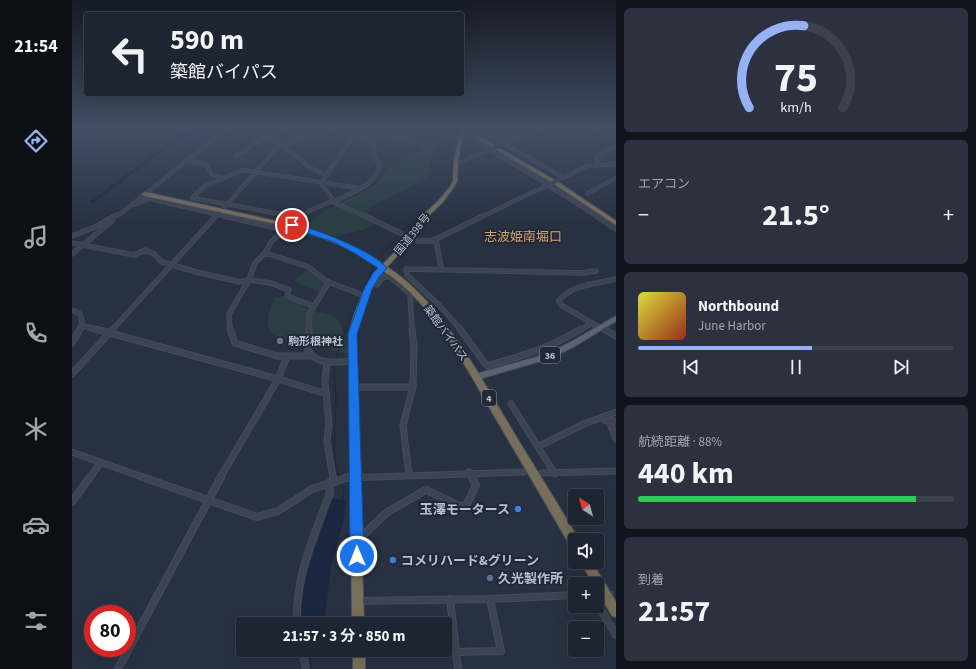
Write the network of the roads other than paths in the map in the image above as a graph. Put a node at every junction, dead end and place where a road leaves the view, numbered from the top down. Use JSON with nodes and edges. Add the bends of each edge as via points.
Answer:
{"nodes":[{"id":1,"x":186,"y":161,"type":"edge"},
{"id":2,"x":187,"y":161,"type":"edge"},
{"id":3,"x":265,"y":161,"type":"edge"},
{"id":4,"x":301,"y":161,"type":"edge"},
{"id":5,"x":336,"y":161,"type":"edge"},
{"id":6,"x":378,"y":161,"type":"edge"},
{"id":7,"x":462,"y":161,"type":"edge"},
{"id":8,"x":510,"y":161,"type":"edge"},
{"id":9,"x":522,"y":161,"type":"edge"},
{"id":10,"x":526,"y":161,"type":"edge"},
{"id":11,"x":533,"y":161,"type":"edge"},
{"id":12,"x":456,"y":164,"type":"joint"},
{"id":13,"x":598,"y":164,"type":"joint"},
{"id":14,"x":616,"y":164,"type":"edge"},
{"id":15,"x":256,"y":172,"type":"junction"},
{"id":16,"x":326,"y":175,"type":"junction"},
{"id":17,"x":223,"y":178,"type":"junction"},
{"id":18,"x":562,"y":178,"type":"junction"},
{"id":19,"x":616,"y":178,"type":"edge"},
{"id":20,"x":321,"y":183,"type":"junction"},
{"id":21,"x":547,"y":185,"type":"junction"},
{"id":22,"x":358,"y":188,"type":"junction"},
{"id":23,"x":588,"y":193,"type":"dead end"},
{"id":24,"x":145,"y":194,"type":"junction"},
{"id":25,"x":333,"y":201,"type":"junction"},
{"id":26,"x":227,"y":204,"type":"junction"},
{"id":27,"x":132,"y":205,"type":"junction"},
{"id":28,"x":220,"y":212,"type":"junction"},
{"id":29,"x":616,"y":219,"type":"edge"},
{"id":30,"x":112,"y":221,"type":"dead end"},
{"id":31,"x":616,"y":223,"type":"edge"},
{"id":32,"x":616,"y":229,"type":"edge"},
{"id":33,"x":404,"y":233,"type":"junction"},
{"id":34,"x":72,"y":236,"type":"edge"},
{"id":35,"x":436,"y":240,"type":"junction"},
{"id":36,"x":72,"y":243,"type":"edge"},
{"id":37,"x":82,"y":245,"type":"junction"},
{"id":38,"x":265,"y":253,"type":"junction"},
{"id":39,"x":72,"y":254,"type":"edge"},
{"id":40,"x":172,"y":264,"type":"junction"},
{"id":41,"x":383,"y":268,"type":"junction"},
{"id":42,"x":439,"y":270,"type":"junction"},
{"id":43,"x":596,"y":271,"type":"dead end"},
{"id":44,"x":616,"y":279,"type":"edge"},
{"id":45,"x":249,"y":280,"type":"junction"},
{"id":46,"x":329,"y":282,"type":"junction"},
{"id":47,"x":371,"y":283,"type":"junction"},
{"id":48,"x":362,"y":295,"type":"junction"},
{"id":49,"x":312,"y":306,"type":"junction"},
{"id":50,"x":72,"y":310,"type":"edge"},
{"id":51,"x":616,"y":318,"type":"edge"},
{"id":52,"x":592,"y":323,"type":"junction"},
{"id":53,"x":83,"y":326,"type":"junction"},
{"id":54,"x":597,"y":326,"type":"dead end"},
{"id":55,"x":602,"y":329,"type":"dead end"},
{"id":56,"x":109,"y":333,"type":"junction"},
{"id":57,"x":616,"y":336,"type":"edge"},
{"id":58,"x":72,"y":343,"type":"edge"},
{"id":59,"x":312,"y":356,"type":"junction"},
{"id":60,"x":287,"y":357,"type":"junction"},
{"id":61,"x":352,"y":361,"type":"junction"},
{"id":62,"x":327,"y":362,"type":"junction"},
{"id":63,"x":72,"y":374,"type":"edge"},
{"id":64,"x":476,"y":377,"type":"junction"},
{"id":65,"x":278,"y":379,"type":"junction"},
{"id":66,"x":353,"y":387,"type":"junction"},
{"id":67,"x":413,"y":387,"type":"junction"},
{"id":68,"x":327,"y":394,"type":"junction"},
{"id":69,"x":511,"y":404,"type":"dead end"},
{"id":70,"x":616,"y":412,"type":"edge"},
{"id":71,"x":598,"y":420,"type":"junction"},
{"id":72,"x":616,"y":420,"type":"edge"},
{"id":73,"x":608,"y":421,"type":"junction"},
{"id":74,"x":616,"y":439,"type":"edge"},
{"id":75,"x":539,"y":446,"type":"junction"},
{"id":76,"x":72,"y":452,"type":"edge"},
{"id":77,"x":101,"y":462,"type":"junction"},
{"id":78,"x":616,"y":471,"type":"edge"},
{"id":79,"x":469,"y":472,"type":"junction"},
{"id":80,"x":523,"y":472,"type":"dead end"},
{"id":81,"x":542,"y":473,"type":"dead end"},
{"id":82,"x":555,"y":474,"type":"junction"},
{"id":83,"x":409,"y":476,"type":"junction"},
{"id":84,"x":355,"y":477,"type":"junction"},
{"id":85,"x":333,"y":481,"type":"junction"},
{"id":86,"x":208,"y":500,"type":"junction"},
{"id":87,"x":72,"y":502,"type":"edge"},
{"id":88,"x":569,"y":533,"type":"edge"},
{"id":89,"x":357,"y":541,"type":"junction"},
{"id":90,"x":590,"y":569,"type":"edge"},
{"id":91,"x":568,"y":595,"type":"edge"},
{"id":92,"x":450,"y":599,"type":"junction"},
{"id":93,"x":490,"y":599,"type":"junction"},
{"id":94,"x":357,"y":601,"type":"junction"},
{"id":95,"x":616,"y":612,"type":"edge"},
{"id":96,"x":603,"y":613,"type":"edge"},
{"id":97,"x":297,"y":617,"type":"edge"},
{"id":98,"x":358,"y":617,"type":"edge"},
{"id":99,"x":616,"y":635,"type":"edge"},
{"id":100,"x":456,"y":652,"type":"junction"},
{"id":101,"x":303,"y":657,"type":"edge"},
{"id":102,"x":359,"y":657,"type":"edge"},
{"id":103,"x":118,"y":669,"type":"edge"},
{"id":104,"x":306,"y":669,"type":"edge"},
{"id":105,"x":359,"y":669,"type":"edge"},
{"id":106,"x":458,"y":669,"type":"edge"}],
"edges":[{"from":1,"to":24,"type":"street"},
{"from":2,"to":17,"type":"street","via":[[205,164],[212,174]]},
{"from":3,"to":15,"type":"street"},
{"from":4,"to":16,"type":"street"},
{"from":5,"to":16,"type":"street"},
{"from":6,"to":22,"type":"street","via":[[380,171],[376,179]]},
{"from":7,"to":12,"type":"street"},
{"from":8,"to":21,"type":"street"},
{"from":9,"to":31,"type":"highway"},
{"from":10,"to":29,"type":"highway"},
{"from":11,"to":18,"type":"street"},
{"from":12,"to":33,"type":"highway","name":"国道398号","via":[[455,181],[440,202]]},
{"from":13,"to":14,"type":"street"},
{"from":13,"to":18,"type":"street","via":[[587,166]]},
{"from":15,"to":17,"type":"street","via":[[242,170]]},
{"from":15,"to":20,"type":"street"},
{"from":15,"to":26,"type":"street"},
{"from":16,"to":20,"type":"street"},
{"from":17,"to":26,"type":"street","via":[[205,186],[192,198]]},
{"from":18,"to":21,"type":"street","bridge":true},
{"from":19,"to":23,"type":"street"},
{"from":20,"to":22,"type":"street"},
{"from":20,"to":25,"type":"street"},
{"from":21,"to":32,"type":"street"},
{"from":21,"to":35,"type":"street"},
{"from":22,"to":25,"type":"street"},
{"from":24,"to":27,"type":"street"},
{"from":24,"to":41,"type":"highway","name":"築館バイパス","number":"4","via":[[301,228],[348,246]]},
{"from":25,"to":26,"type":"street","via":[[311,210],[300,218]]},
{"from":25,"to":33,"type":"street"},
{"from":26,"to":28,"type":"street"},
{"from":27,"to":28,"type":"street","via":[[150,199]]},
{"from":27,"to":34,"type":"street","via":[[107,221]]},
{"from":28,"to":38,"type":"street","via":[[284,230],[271,242]]},
{"from":28,"to":40,"type":"street"},
{"from":30,"to":37,"type":"street"},
{"from":33,"to":35,"type":"street","via":[[422,242]]},
{"from":33,"to":41,"type":"highway","name":"国道398号","via":[[396,254]]},
{"from":35,"to":42,"type":"street","via":[[441,268]]},
{"from":36,"to":37,"type":"street"},
{"from":37,"to":39,"type":"street"},
{"from":37,"to":40,"type":"street","via":[[134,255],[145,250],[162,262]]},
{"from":38,"to":45,"type":"street","via":[[254,264]]},
{"from":38,"to":46,"type":"street","via":[[309,267]]},
{"from":40,"to":45,"type":"street","via":[[240,282]]},
{"from":40,"to":56,"type":"street"},
{"from":41,"to":47,"type":"highway","name":"国道398号"},
{"from":41,"to":64,"type":"highway","name":"築館バイパス","number":"4","via":[[412,290],[433,314]]},
{"from":42,"to":43,"type":"street"},
{"from":42,"to":52,"type":"street","via":[[406,269],[407,275],[431,295],[460,328],[487,366],[560,342]]},
{"from":44,"to":52,"type":"street","via":[[577,287],[563,294],[559,301],[561,305]]},
{"from":45,"to":49,"type":"street","via":[[285,288],[289,290],[287,296]]},
{"from":45,"to":60,"type":"street","via":[[229,314],[229,324],[235,343],[257,351]]},
{"from":46,"to":48,"type":"street"},
{"from":46,"to":49,"type":"street"},
{"from":47,"to":48,"type":"highway","name":"国道398号"},
{"from":47,"to":67,"type":"street","via":[[377,285],[383,277],[391,277],[410,294],[414,346]]},
{"from":48,"to":61,"type":"highway","name":"国道398号","via":[[353,329]]},
{"from":49,"to":59,"type":"street","via":[[309,314],[308,350]]},
{"from":50,"to":53,"type":"street","via":[[80,314]]},
{"from":51,"to":64,"type":"main road","number":"36","via":[[549,356]]},
{"from":52,"to":54,"type":"street"},
{"from":53,"to":56,"type":"street"},
{"from":53,"to":58,"type":"street"},
{"from":55,"to":57,"type":"street"},
{"from":56,"to":63,"type":"street"},
{"from":56,"to":65,"type":"street"},
{"from":59,"to":60,"type":"street"},
{"from":59,"to":62,"type":"street","via":[[319,361]]},
{"from":60,"to":65,"type":"street"},
{"from":61,"to":62,"type":"street"},
{"from":61,"to":66,"type":"highway","name":"国道398号"},
{"from":62,"to":68,"type":"street"},
{"from":64,"to":88,"type":"highway","name":"築館バイパス","number":"4"},
{"from":65,"to":68,"type":"street"},
{"from":65,"to":86,"type":"street"},
{"from":66,"to":67,"type":"street"},
{"from":66,"to":84,"type":"highway","name":"国道398号"},
{"from":67,"to":83,"type":"street","via":[[403,425]]},
{"from":68,"to":85,"type":"street","via":[[328,458]]},
{"from":69,"to":75,"type":"street"},
{"from":70,"to":71,"type":"street"},
{"from":71,"to":73,"type":"street"},
{"from":71,"to":75,"type":"street"},
{"from":72,"to":73,"type":"street"},
{"from":73,"to":74,"type":"street"},
{"from":75,"to":82,"type":"street"},
{"from":76,"to":77,"type":"street"},
{"from":77,"to":86,"type":"street"},
{"from":77,"to":87,"type":"street"},
{"from":78,"to":82,"type":"street"},
{"from":79,"to":80,"type":"street"},
{"from":79,"to":83,"type":"street"},
{"from":79,"to":89,"type":"street","via":[[476,485],[467,504],[462,507],[426,490],[409,502],[389,511]]},
{"from":81,"to":82,"type":"street"},
{"from":83,"to":84,"type":"street"},
{"from":84,"to":85,"type":"street"},
{"from":84,"to":89,"type":"highway","name":"国道398号"},
{"from":85,"to":86,"type":"street","via":[[312,489],[278,511],[257,517]]},
{"from":85,"to":97,"type":"street","via":[[302,574],[297,596]]},
{"from":86,"to":103,"type":"street"},
{"from":89,"to":94,"type":"highway","name":"国道398号"},
{"from":90,"to":95,"type":"highway"},
{"from":91,"to":93,"type":"street"},
{"from":92,"to":93,"type":"street"},
{"from":92,"to":94,"type":"street"},
{"from":92,"to":100,"type":"street"},
{"from":93,"to":100,"type":"street","via":[[500,651]]},
{"from":94,"to":98,"type":"highway","name":"国道398号"},
{"from":96,"to":99,"type":"street"},
{"from":100,"to":106,"type":"street"},
{"from":101,"to":104,"type":"street"},
{"from":102,"to":105,"type":"highway"}]}
